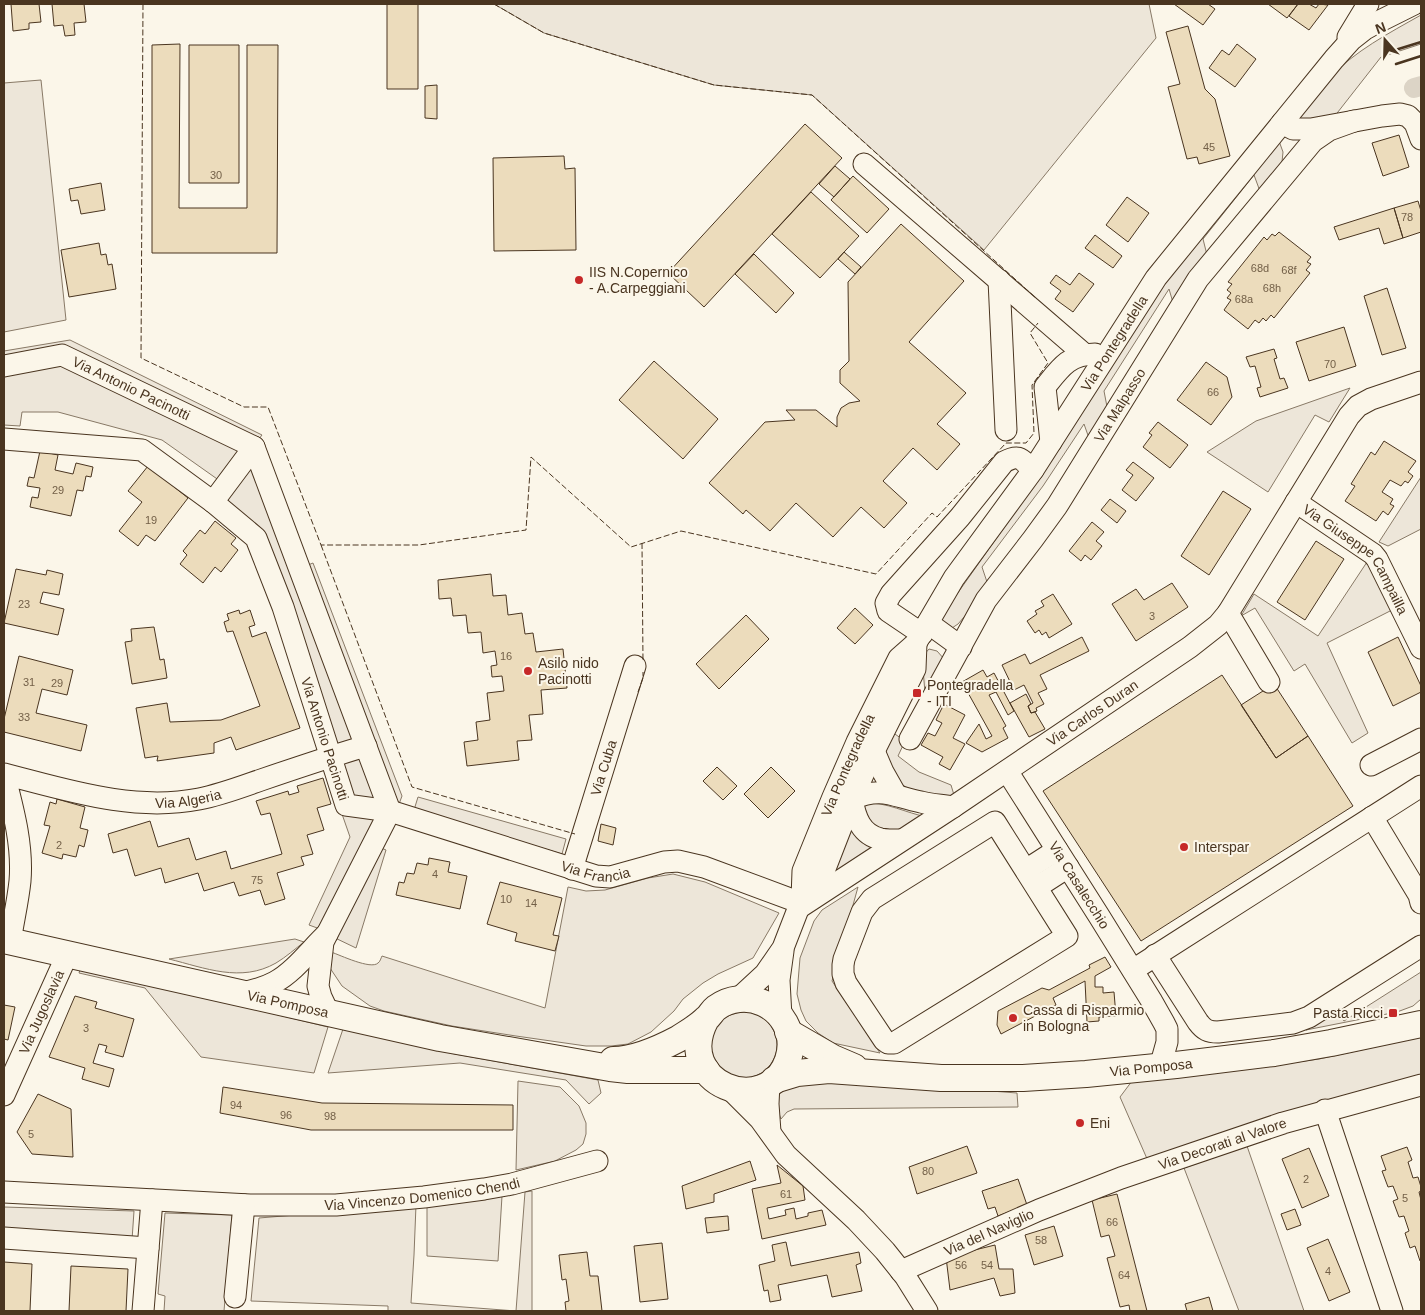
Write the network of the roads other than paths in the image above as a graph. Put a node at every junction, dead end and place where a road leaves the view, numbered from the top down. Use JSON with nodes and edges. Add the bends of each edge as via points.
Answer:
{"nodes":[{"id":1,"x":1368,"y":4,"type":"edge"},
{"id":2,"x":1414,"y":4,"type":"edge"},
{"id":3,"x":1400,"y":8,"type":"edge"},
{"id":4,"x":1334,"y":59,"type":"junction"},
{"id":5,"x":1354,"y":120,"type":"junction"},
{"id":6,"x":1282,"y":123,"type":"junction"},
{"id":7,"x":1421,"y":139,"type":"edge"},
{"id":8,"x":864,"y":164,"type":"dead end"},
{"id":9,"x":1288,"y":171,"type":"junction"},
{"id":10,"x":999,"y":280,"type":"junction"},
{"id":11,"x":1084,"y":354,"type":"junction"},
{"id":12,"x":1108,"y":354,"type":"junction"},
{"id":13,"x":4,"y":366,"type":"edge"},
{"id":14,"x":1421,"y":382,"type":"edge"},
{"id":15,"x":1006,"y":430,"type":"dead end"},
{"id":16,"x":4,"y":439,"type":"edge"},
{"id":17,"x":1051,"y":442,"type":"junction"},
{"id":18,"x":254,"y":447,"type":"junction"},
{"id":19,"x":1033,"y":470,"type":"junction"},
{"id":20,"x":213,"y":502,"type":"junction"},
{"id":21,"x":1296,"y":502,"type":"junction"},
{"id":22,"x":960,"y":517,"type":"junction"},
{"id":23,"x":983,"y":539,"type":"junction"},
{"id":24,"x":1228,"y":614,"type":"junction"},
{"id":25,"x":319,"y":620,"type":"junction"},
{"id":26,"x":290,"y":630,"type":"junction"},
{"id":27,"x":922,"y":633,"type":"junction"},
{"id":28,"x":961,"y":647,"type":"junction"},
{"id":29,"x":1421,"y":648,"type":"edge"},
{"id":30,"x":635,"y":666,"type":"dead end"},
{"id":31,"x":1269,"y":682,"type":"dead end"},
{"id":32,"x":910,"y":739,"type":"dead end"},
{"id":33,"x":1421,"y":739,"type":"edge"},
{"id":34,"x":366,"y":746,"type":"junction"},
{"id":35,"x":874,"y":751,"type":"junction"},
{"id":36,"x":331,"y":756,"type":"junction"},
{"id":37,"x":1371,"y":765,"type":"dead end"},
{"id":38,"x":1006,"y":771,"type":"junction"},
{"id":39,"x":4,"y":774,"type":"edge"},
{"id":40,"x":1421,"y":786,"type":"edge"},
{"id":41,"x":844,"y":795,"type":"junction"},
{"id":42,"x":896,"y":795,"type":"junction"},
{"id":43,"x":953,"y":807,"type":"junction"},
{"id":44,"x":390,"y":811,"type":"junction"},
{"id":45,"x":1372,"y":817,"type":"junction"},
{"id":46,"x":901,"y":840,"type":"junction"},
{"id":47,"x":1062,"y":859,"type":"junction"},
{"id":48,"x":572,"y":869,"type":"junction"},
{"id":49,"x":1031,"y":879,"type":"junction"},
{"id":50,"x":1420,"y":897,"type":"edge"},
{"id":51,"x":801,"y":903,"type":"junction"},
{"id":52,"x":327,"y":933,"type":"junction"},
{"id":53,"x":7,"y":941,"type":"edge"},
{"id":54,"x":1421,"y":946,"type":"edge"},
{"id":55,"x":783,"y":948,"type":"junction"},
{"id":56,"x":67,"y":955,"type":"junction"},
{"id":57,"x":1155,"y":955,"type":"junction"},
{"id":58,"x":1132,"y":970,"type":"junction"},
{"id":59,"x":1174,"y":986,"type":"junction"},
{"id":60,"x":238,"y":994,"type":"junction"},
{"id":61,"x":738,"y":999,"type":"junction"},
{"id":62,"x":1152,"y":1000,"type":"junction"},
{"id":63,"x":329,"y":1014,"type":"junction"},
{"id":64,"x":706,"y":1019,"type":"junction"},
{"id":65,"x":1419,"y":1023,"type":"edge"},
{"id":66,"x":785,"y":1024,"type":"junction"},
{"id":67,"x":574,"y":1062,"type":"junction"},
{"id":68,"x":1160,"y":1067,"type":"junction"},
{"id":69,"x":706,"y":1070,"type":"junction"},
{"id":70,"x":876,"y":1074,"type":"junction"},
{"id":71,"x":772,"y":1081,"type":"junction"},
{"id":72,"x":1421,"y":1085,"type":"edge"},
{"id":73,"x":730,"y":1089,"type":"junction"},
{"id":74,"x":4,"y":1095,"type":"edge"},
{"id":75,"x":1325,"y":1110,"type":"junction"},
{"id":76,"x":770,"y":1132,"type":"junction"},
{"id":77,"x":597,"y":1161,"type":"dead end"},
{"id":78,"x":4,"y":1192,"type":"edge"},
{"id":79,"x":1077,"y":1194,"type":"joint"},
{"id":80,"x":152,"y":1200,"type":"junction"},
{"id":81,"x":244,"y":1205,"type":"junction"},
{"id":82,"x":4,"y":1238,"type":"edge"},
{"id":83,"x":148,"y":1248,"type":"junction"},
{"id":84,"x":901,"y":1271,"type":"junction"},
{"id":85,"x":235,"y":1297,"type":"dead end"},
{"id":86,"x":143,"y":1311,"type":"edge"},
{"id":87,"x":927,"y":1311,"type":"edge"},
{"id":88,"x":1392,"y":1311,"type":"edge"}],
"edges":[{"from":1,"to":4,"type":"street","name":"Via Pontegradella"},
{"from":2,"to":3,"type":"street","name":"Via Pontegradella"},
{"from":3,"to":4,"type":"street","name":"Via Pontegradella","via":[[1358,35]]},
{"from":4,"to":6,"type":"street","name":"Via Pontegradella"},
{"from":5,"to":6,"type":"street","name":"Via Malpasso","via":[[1304,129],[1293,129]]},
{"from":5,"to":7,"type":"street","name":"Via Malpasso","via":[[1405,114],[1415,123]]},
{"from":5,"to":9,"type":"street","name":"Via Malpasso","via":[[1319,136]]},
{"from":6,"to":9,"type":"street","via":[[1290,148]]},
{"from":6,"to":12,"type":"street","name":"Via Pontegradella","via":[[1156,278]]},
{"from":8,"to":10,"type":"street"},
{"from":9,"to":28,"type":"street","name":"Via Malpasso","via":[[1198,279],[1057,506],[986,600]]},
{"from":10,"to":11,"type":"street"},
{"from":10,"to":15,"type":"street"},
{"from":11,"to":12,"type":"street"},
{"from":11,"to":17,"type":"street","via":[[1072,358],[1060,368],[1045,387]]},
{"from":12,"to":17,"type":"street","name":"Via Pontegradella"},
{"from":13,"to":18,"type":"street","name":"Via Antonio Pacinotti","via":[[62,355]]},
{"from":14,"to":21,"type":"street","name":"Via Carlos Duran","via":[[1358,406],[1348,416]]},
{"from":16,"to":20,"type":"street","via":[[142,450]]},
{"from":17,"to":19,"type":"street","name":"Via Pontegradella"},
{"from":18,"to":20,"type":"street"},
{"from":18,"to":25,"type":"street"},
{"from":19,"to":22,"type":"street","via":[[1019,458],[1012,457],[1004,462]]},
{"from":19,"to":23,"type":"street","name":"Via Pontegradella"},
{"from":20,"to":26,"type":"street","name":"Via Antonio Pacinotti","via":[[256,538]]},
{"from":21,"to":24,"type":"street","name":"Via Carlos Duran"},
{"from":21,"to":29,"type":"street","name":"Via Giuseppe Campailla","via":[[1377,559]]},
{"from":22,"to":23,"type":"street"},
{"from":22,"to":27,"type":"street","via":[[886,603],[888,611]]},
{"from":23,"to":27,"type":"street","name":"Via Pontegradella","via":[[954,578]]},
{"from":24,"to":31,"type":"street"},
{"from":24,"to":38,"type":"street","name":"Via Carlos Duran","via":[[1190,647]]},
{"from":25,"to":26,"type":"street"},
{"from":25,"to":34,"type":"street"},
{"from":26,"to":36,"type":"street","name":"Via Antonio Pacinotti"},
{"from":27,"to":28,"type":"street"},
{"from":27,"to":35,"type":"street","name":"Via Pontegradella","via":[[915,669]]},
{"from":27,"to":41,"type":"street","name":"Via Pontegradella","via":[[899,658],[857,742]]},
{"from":28,"to":32,"type":"street","name":"Via Malpasso"},
{"from":30,"to":48,"type":"street","name":"Via Cuba"},
{"from":33,"to":37,"type":"street"},
{"from":34,"to":36,"type":"street","name":"Via Algeria"},
{"from":34,"to":44,"type":"street"},
{"from":35,"to":41,"type":"street","name":"Via Pontegradella"},
{"from":35,"to":42,"type":"street"},
{"from":36,"to":39,"type":"street","name":"Via Algeria","via":[[200,799],[164,803],[106,798]]},
{"from":36,"to":44,"type":"street","name":"Via Antonio Pacinotti","via":[[346,805]]},
{"from":38,"to":43,"type":"street","name":"Via Carlos Duran"},
{"from":38,"to":47,"type":"street","name":"Via Casalecchio"},
{"from":39,"to":53,"type":"street","via":[[20,852],[20,880]]},
{"from":40,"to":45,"type":"street"},
{"from":41,"to":42,"type":"street","via":[[874,792]]},
{"from":41,"to":46,"type":"street","via":[[857,822],[871,836]]},
{"from":41,"to":51,"type":"street","name":"Via Pontegradella","via":[[803,871]]},
{"from":42,"to":43,"type":"street"},
{"from":43,"to":46,"type":"street","name":"Via Carlos Duran"},
{"from":44,"to":48,"type":"street","name":"Via Francia"},
{"from":44,"to":52,"type":"street"},
{"from":45,"to":50,"type":"street"},
{"from":45,"to":57,"type":"street"},
{"from":46,"to":51,"type":"street","name":"Via Carlos Duran"},
{"from":47,"to":49,"type":"street"},
{"from":47,"to":58,"type":"street","name":"Via Casalecchio"},
{"from":48,"to":51,"type":"street","name":"Via Francia","via":[[610,877],[664,862],[686,862]]},
{"from":49,"to":49,"type":"street","via":[[995,822],[866,906],[844,959],[843,974],[884,1040],[894,1043],[1067,936]]},
{"from":51,"to":55,"type":"street","name":"Via Pontegradella"},
{"from":52,"to":60,"type":"street","via":[[276,982]]},
{"from":52,"to":63,"type":"street","via":[[318,986]]},
{"from":53,"to":56,"type":"main road","name":"Via Pomposa"},
{"from":54,"to":59,"type":"street","via":[[1309,1017],[1293,1023],[1209,1032],[1198,1022]]},
{"from":55,"to":61,"type":"street","name":"Via Pontegradella","via":[[765,974]]},
{"from":55,"to":66,"type":"street","name":"Via Pontegradella","via":[[779,980]]},
{"from":56,"to":60,"type":"main road","name":"Via Pomposa"},
{"from":56,"to":74,"type":"street","name":"Via Jugoslavia"},
{"from":57,"to":58,"type":"street"},
{"from":57,"to":59,"type":"street"},
{"from":58,"to":62,"type":"street","name":"Via Casalecchio"},
{"from":59,"to":62,"type":"street"},
{"from":60,"to":63,"type":"main road","name":"Via Pomposa"},
{"from":61,"to":64,"type":"main road","name":"Via Pomposa","via":[[726,1002]]},
{"from":61,"to":66,"type":"main road","name":"Via Pomposa","via":[[752,999],[770,1006]]},
{"from":62,"to":68,"type":"street","via":[[1167,1029]]},
{"from":63,"to":67,"type":"main road","name":"Via Pomposa"},
{"from":64,"to":67,"type":"main road","name":"Via Pomposa","via":[[678,1038],[645,1053],[619,1060]]},
{"from":64,"to":69,"type":"main road","via":[[698,1045]]},
{"from":65,"to":68,"type":"main road","name":"Via Pomposa","via":[[1375,1035],[1274,1053]]},
{"from":66,"to":70,"type":"main road","name":"Via Pomposa","via":[[833,1058]]},
{"from":66,"to":71,"type":"main road","via":[[790,1039],[789,1056],[782,1072]]},
{"from":67,"to":69,"type":"main road","name":"Via Pomposa","via":[[628,1070]]},
{"from":68,"to":70,"type":"main road","name":"Via Pomposa","via":[[1023,1078]]},
{"from":69,"to":73,"type":"main road","via":[[714,1080]]},
{"from":70,"to":71,"type":"main road","name":"Via Pomposa","via":[[829,1070],[797,1073]]},
{"from":71,"to":73,"type":"main road","name":"Via Pomposa","via":[[753,1090]]},
{"from":71,"to":76,"type":"street","via":[[768,1104]]},
{"from":72,"to":75,"type":"street","name":"Via Decorati al Valore"},
{"from":73,"to":76,"type":"street"},
{"from":75,"to":79,"type":"street","name":"Via Decorati al Valore"},
{"from":75,"to":88,"type":"street"},
{"from":76,"to":84,"type":"street","via":[[786,1155],[856,1220]]},
{"from":77,"to":81,"type":"street","name":"Via Vincenzo Domenico Chendi","via":[[512,1184],[424,1197],[336,1205]]},
{"from":78,"to":80,"type":"street","name":"Via Vincenzo Domenico Chendi"},
{"from":79,"to":84,"type":"street","name":"Via del Naviglio"},
{"from":80,"to":81,"type":"street","name":"Via Vincenzo Domenico Chendi"},
{"from":80,"to":83,"type":"street"},
{"from":81,"to":85,"type":"street"},
{"from":82,"to":83,"type":"street"},
{"from":83,"to":86,"type":"street"},
{"from":84,"to":87,"type":"street"}]}
